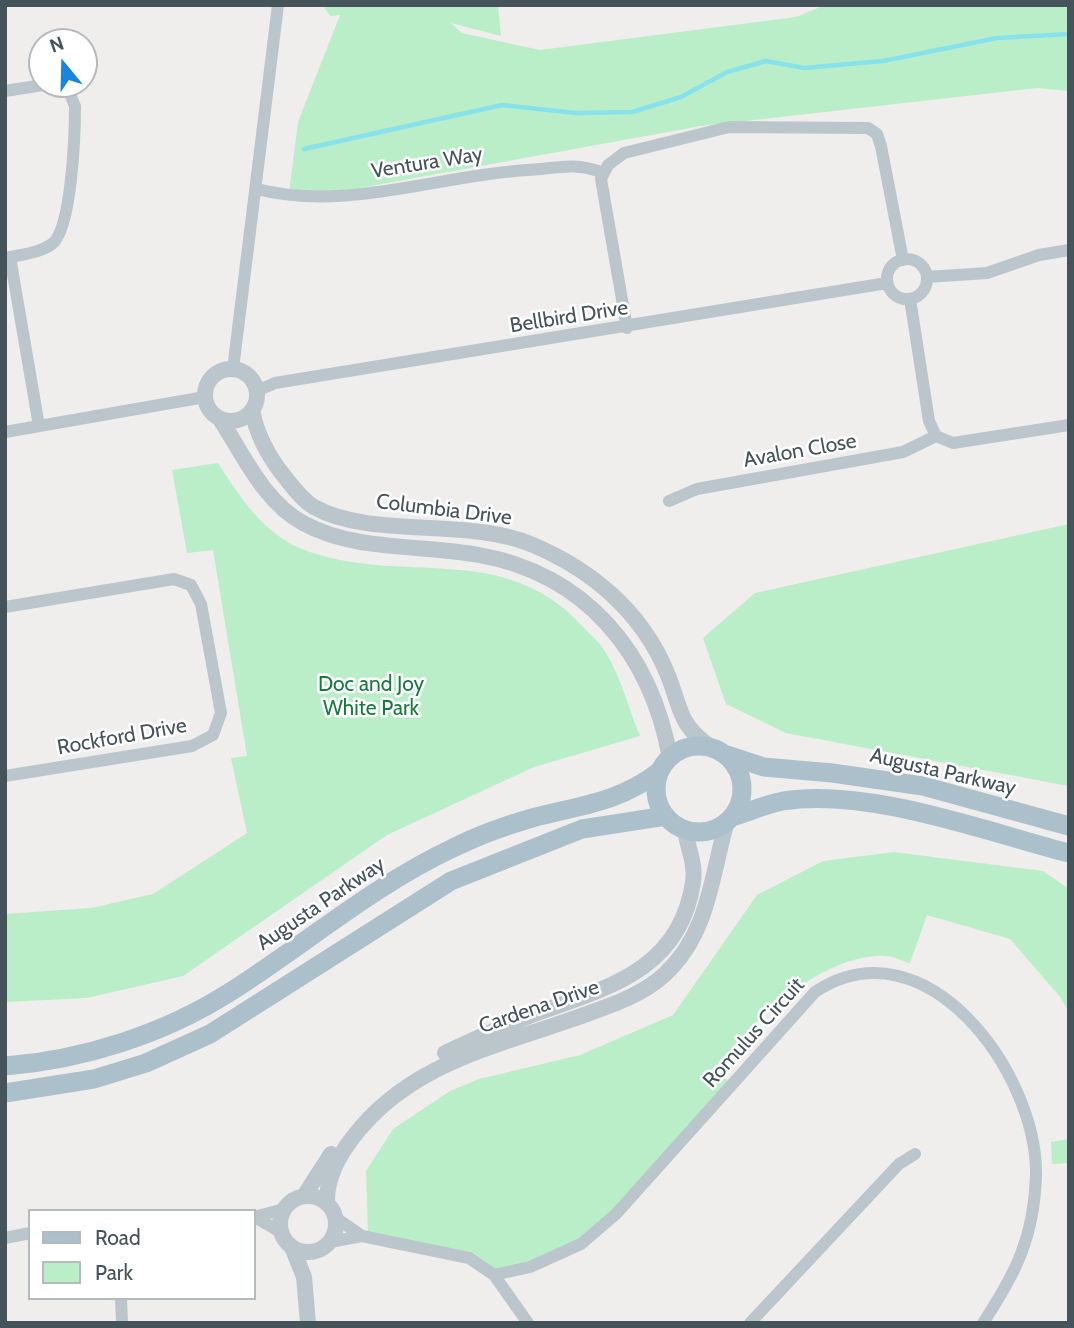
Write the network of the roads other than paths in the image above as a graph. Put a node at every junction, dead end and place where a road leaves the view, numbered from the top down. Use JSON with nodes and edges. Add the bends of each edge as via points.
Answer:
{"nodes":[{"id":1,"x":278,"y":5,"type":"edge"},
{"id":2,"x":28,"y":87,"type":"edge"},
{"id":3,"x":5,"y":91,"type":"edge"},
{"id":4,"x":72,"y":98,"type":"edge"},
{"id":5,"x":602,"y":172,"type":"junction"},
{"id":6,"x":257,"y":190,"type":"junction"},
{"id":7,"x":1069,"y":250,"type":"edge"},
{"id":8,"x":8,"y":257,"type":"edge"},
{"id":9,"x":903,"y":260,"type":"junction"},
{"id":10,"x":928,"y":278,"type":"junction"},
{"id":11,"x":887,"y":283,"type":"junction"},
{"id":12,"x":910,"y":299,"type":"junction"},
{"id":13,"x":627,"y":328,"type":"junction"},
{"id":14,"x":233,"y":369,"type":"junction"},
{"id":15,"x":257,"y":391,"type":"junction"},
{"id":16,"x":205,"y":397,"type":"junction"},
{"id":17,"x":252,"y":410,"type":"junction"},
{"id":18,"x":220,"y":419,"type":"junction"},
{"id":19,"x":1069,"y":425,"type":"edge"},
{"id":20,"x":39,"y":426,"type":"junction"},
{"id":21,"x":5,"y":432,"type":"edge"},
{"id":22,"x":936,"y":436,"type":"junction"},
{"id":23,"x":668,"y":501,"type":"dead end"},
{"id":24,"x":5,"y":607,"type":"edge"},
{"id":25,"x":718,"y":751,"type":"junction"},
{"id":26,"x":665,"y":764,"type":"junction"},
{"id":27,"x":5,"y":776,"type":"edge"},
{"id":28,"x":666,"y":817,"type":"junction"},
{"id":29,"x":729,"y":819,"type":"junction"},
{"id":30,"x":1069,"y":825,"type":"edge"},
{"id":31,"x":685,"y":829,"type":"junction"},
{"id":32,"x":1069,"y":853,"type":"edge"},
{"id":33,"x":5,"y":1066,"type":"edge"},
{"id":34,"x":5,"y":1093,"type":"edge"},
{"id":35,"x":915,"y":1154,"type":"dead end"},
{"id":36,"x":304,"y":1196,"type":"junction"},
{"id":37,"x":327,"y":1203,"type":"junction"},
{"id":38,"x":284,"y":1209,"type":"junction"},
{"id":39,"x":256,"y":1216,"type":"edge"},
{"id":40,"x":256,"y":1218,"type":"edge"},
{"id":41,"x":336,"y":1218,"type":"junction"},
{"id":42,"x":28,"y":1233,"type":"edge"},
{"id":43,"x":362,"y":1236,"type":"junction"},
{"id":44,"x":5,"y":1238,"type":"edge"},
{"id":45,"x":287,"y":1240,"type":"junction"},
{"id":46,"x":323,"y":1246,"type":"junction"},
{"id":47,"x":494,"y":1275,"type":"junction"},
{"id":48,"x":304,"y":1277,"type":"junction"},
{"id":49,"x":121,"y":1300,"type":"edge"},
{"id":50,"x":122,"y":1323,"type":"edge"},
{"id":51,"x":308,"y":1323,"type":"edge"},
{"id":52,"x":528,"y":1323,"type":"edge"},
{"id":53,"x":750,"y":1323,"type":"edge"},
{"id":54,"x":983,"y":1323,"type":"edge"}],
"edges":[{"from":1,"to":6,"type":"street"},
{"from":2,"to":3,"type":"street"},
{"from":4,"to":8,"type":"street","via":[[75,106],[64,224],[54,243]]},
{"from":5,"to":6,"type":"street","name":"Ventura Way","via":[[578,164],[484,173],[324,199]]},
{"from":5,"to":9,"type":"street","via":[[624,153],[729,127],[860,125],[874,130],[879,138]]},
{"from":5,"to":13,"type":"street","via":[[601,190]]},
{"from":6,"to":14,"type":"street"},
{"from":7,"to":10,"type":"street","via":[[986,273]]},
{"from":8,"to":20,"type":"street"},
{"from":9,"to":10,"type":"street","via":[[917,261]]},
{"from":9,"to":11,"type":"street","via":[[892,266]]},
{"from":10,"to":12,"type":"street","via":[[923,292]]},
{"from":11,"to":12,"type":"street","via":[[895,296]]},
{"from":11,"to":13,"type":"street","name":"Bellbird Drive"},
{"from":12,"to":22,"type":"street","via":[[929,421]]},
{"from":13,"to":15,"type":"street","name":"Bellbird Drive","via":[[275,383]]},
{"from":14,"to":15,"type":"street","via":[[248,376]]},
{"from":14,"to":16,"type":"street","via":[[216,374]]},
{"from":15,"to":17,"type":"street"},
{"from":16,"to":18,"type":"street","via":[[209,411]]},
{"from":16,"to":20,"type":"street"},
{"from":17,"to":18,"type":"street","via":[[241,419]]},
{"from":17,"to":25,"type":"street","name":"Columbia Drive","via":[[263,445],[312,506],[342,519],[482,532],[530,543],[578,566],[618,598],[648,635],[687,727]]},
{"from":18,"to":26,"type":"street","name":"Columbia Drive","via":[[260,482],[300,522],[339,539],[479,555],[525,565],[569,588],[603,617],[628,648],[666,736]]},
{"from":19,"to":22,"type":"street","via":[[953,443]]},
{"from":20,"to":21,"type":"street"},
{"from":22,"to":23,"type":"street","name":"Avalon Close","via":[[903,452],[697,489]]},
{"from":24,"to":27,"type":"street","name":"Rockford Drive","via":[[174,579],[191,585],[201,604],[220,713],[213,735],[192,746]]},
{"from":25,"to":26,"type":"main road","via":[[690,747]]},
{"from":25,"to":29,"type":"main road","via":[[740,775],[739,804]]},
{"from":25,"to":30,"type":"main road","name":"Augusta Parkway","via":[[764,768],[923,786]]},
{"from":26,"to":28,"type":"main road","via":[[657,795]]},
{"from":26,"to":33,"type":"main road","name":"Augusta Parkway","via":[[617,798],[504,826],[449,849],[228,994],[147,1034],[67,1057]]},
{"from":28,"to":31,"type":"main road"},
{"from":28,"to":34,"type":"main road","via":[[582,829],[451,881],[219,1028],[146,1063],[94,1079]]},
{"from":29,"to":31,"type":"main road","via":[[714,829]]},
{"from":29,"to":32,"type":"main road","via":[[783,801],[855,802]]},
{"from":29,"to":37,"type":"street","name":"Cardena Drive","via":[[704,917],[664,975],[605,1007],[455,1059],[413,1080],[381,1105],[344,1150],[332,1171]]},
{"from":31,"to":36,"type":"street","name":"Cardena Drive","via":[[694,880],[677,929],[655,957],[607,989],[515,1022],[424,1062],[400,1078],[352,1123]]},
{"from":35,"to":53,"type":"street","via":[[899,1164]]},
{"from":36,"to":37,"type":"street"},
{"from":36,"to":38,"type":"street"},
{"from":37,"to":41,"type":"street"},
{"from":38,"to":39,"type":"street"},
{"from":38,"to":45,"type":"street","via":[[280,1225]]},
{"from":40,"to":45,"type":"street"},
{"from":41,"to":43,"type":"street"},
{"from":41,"to":46,"type":"street"},
{"from":42,"to":44,"type":"street"},
{"from":43,"to":46,"type":"street"},
{"from":43,"to":47,"type":"street","via":[[469,1258]]},
{"from":45,"to":46,"type":"street"},
{"from":45,"to":48,"type":"street"},
{"from":46,"to":48,"type":"street"},
{"from":47,"to":52,"type":"street"},
{"from":47,"to":54,"type":"street","name":"Romulus Circuit","via":[[530,1267],[581,1244],[616,1214],[814,992],[844,978],[880,973],[906,977],[947,998],[990,1046],[1015,1085],[1032,1132],[1036,1175],[1032,1222],[1012,1278]]},
{"from":48,"to":51,"type":"street"},
{"from":49,"to":50,"type":"street"}]}
